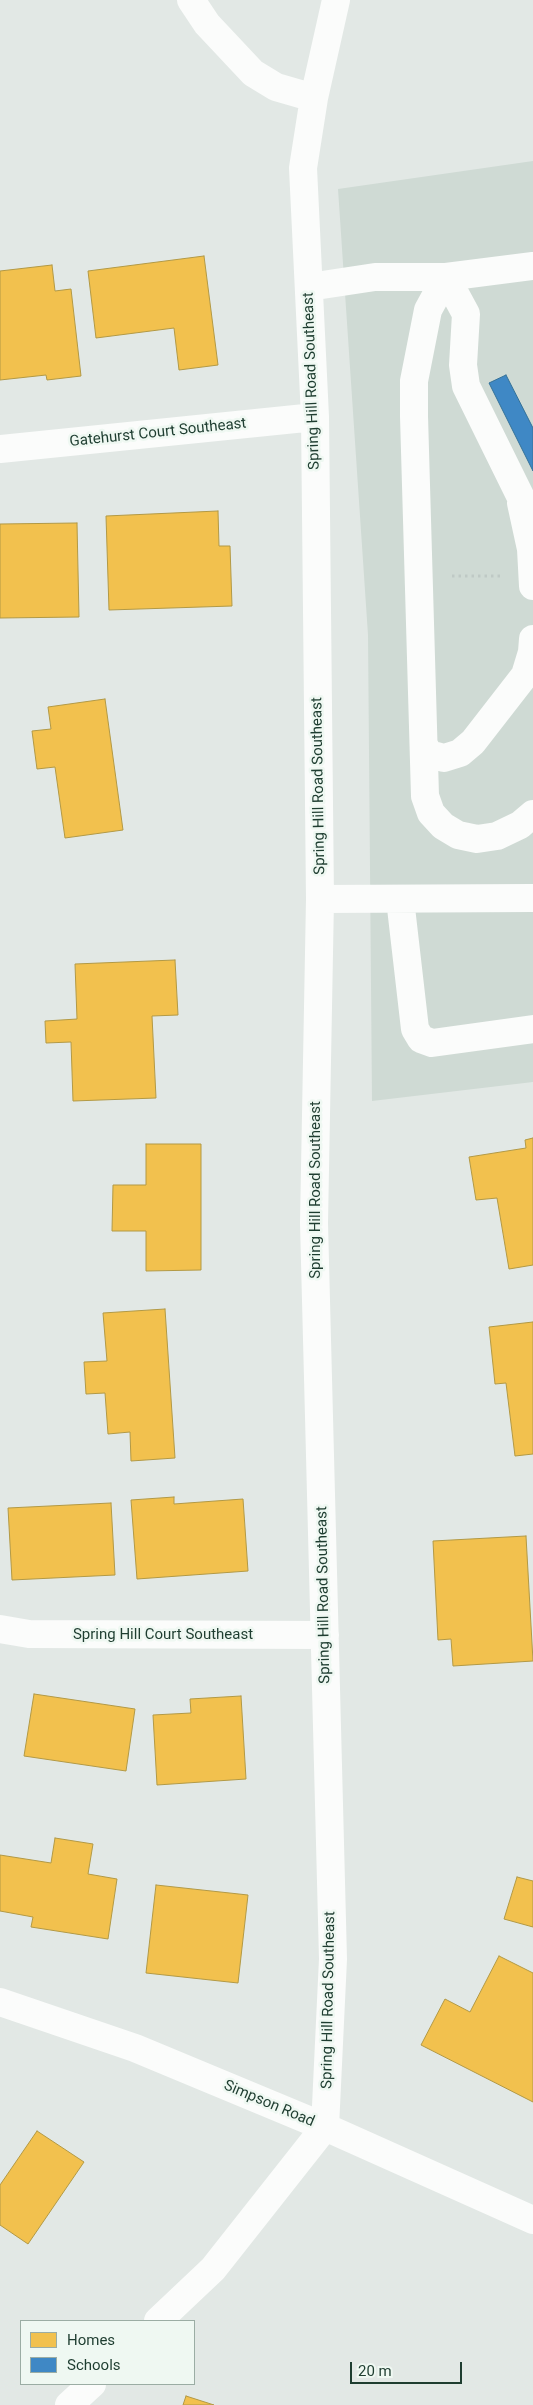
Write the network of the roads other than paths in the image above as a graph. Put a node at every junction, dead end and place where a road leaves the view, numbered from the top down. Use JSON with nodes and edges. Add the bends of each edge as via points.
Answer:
{"nodes":[{"id":1,"x":190,"y":0,"type":"edge"},
{"id":2,"x":336,"y":0,"type":"edge"},
{"id":3,"x":314,"y":98,"type":"junction"},
{"id":4,"x":533,"y":266,"type":"edge"},
{"id":5,"x":446,"y":277,"type":"junction"},
{"id":6,"x":308,"y":287,"type":"junction"},
{"id":7,"x":315,"y":417,"type":"junction"},
{"id":8,"x":0,"y":449,"type":"edge"},
{"id":9,"x":519,"y":493,"type":"junction"},
{"id":10,"x":533,"y":522,"type":"edge"},
{"id":11,"x":532,"y":574,"type":"edge"},
{"id":12,"x":533,"y":639,"type":"edge"},
{"id":13,"x":424,"y":745,"type":"junction"},
{"id":14,"x":533,"y":814,"type":"edge"},
{"id":15,"x":533,"y":898,"type":"edge"},
{"id":16,"x":320,"y":899,"type":"junction"},
{"id":17,"x":400,"y":899,"type":"junction"},
{"id":18,"x":533,"y":1029,"type":"edge"},
{"id":19,"x":0,"y":1630,"type":"edge"},
{"id":20,"x":325,"y":1635,"type":"junction"},
{"id":21,"x":0,"y":2002,"type":"edge"},
{"id":22,"x":326,"y":2127,"type":"junction"},
{"id":23,"x":533,"y":2220,"type":"edge"},
{"id":24,"x":159,"y":2320,"type":"edge"},
{"id":25,"x":91,"y":2385,"type":"edge"},
{"id":26,"x":69,"y":2405,"type":"edge"}],
"edges":[{"from":1,"to":3,"type":"street","via":[[207,24],[253,73],[276,87]]},
{"from":2,"to":3,"type":"street","name":"Spring Hill Road Southeast"},
{"from":3,"to":6,"type":"street","name":"Spring Hill Road Southeast","via":[[303,168]]},
{"from":4,"to":5,"type":"street"},
{"from":5,"to":6,"type":"street","via":[[375,277]]},
{"from":5,"to":9,"type":"street","via":[[466,314],[463,365],[466,386]]},
{"from":5,"to":13,"type":"street","via":[[428,310],[414,381]]},
{"from":6,"to":7,"type":"street","name":"Spring Hill Road Southeast"},
{"from":7,"to":8,"type":"street","name":"Gatehurst Court Southeast"},
{"from":7,"to":16,"type":"street","name":"Spring Hill Road Southeast"},
{"from":9,"to":10,"type":"street"},
{"from":9,"to":11,"type":"street","via":[[531,549]]},
{"from":12,"to":13,"type":"street","via":[[525,675],[473,742],[460,753],[444,758],[429,754]]},
{"from":13,"to":14,"type":"street","via":[[425,796],[431,813],[443,826],[458,835],[496,836],[520,825]]},
{"from":15,"to":17,"type":"street"},
{"from":16,"to":17,"type":"street"},
{"from":16,"to":20,"type":"street","name":"Spring Hill Road Southeast","via":[[314,1223]]},
{"from":17,"to":18,"type":"street","via":[[415,1029],[421,1039],[432,1043]]},
{"from":19,"to":20,"type":"street","name":"Spring Hill Court Southeast","via":[[29,1634]]},
{"from":20,"to":22,"type":"street","name":"Spring Hill Road Southeast","via":[[333,1960]]},
{"from":21,"to":22,"type":"street","name":"Simpson Road","via":[[135,2048]]},
{"from":22,"to":23,"type":"street","name":"Simpson Road"},
{"from":22,"to":24,"type":"street","via":[[212,2269]]},
{"from":25,"to":26,"type":"street"}]}
